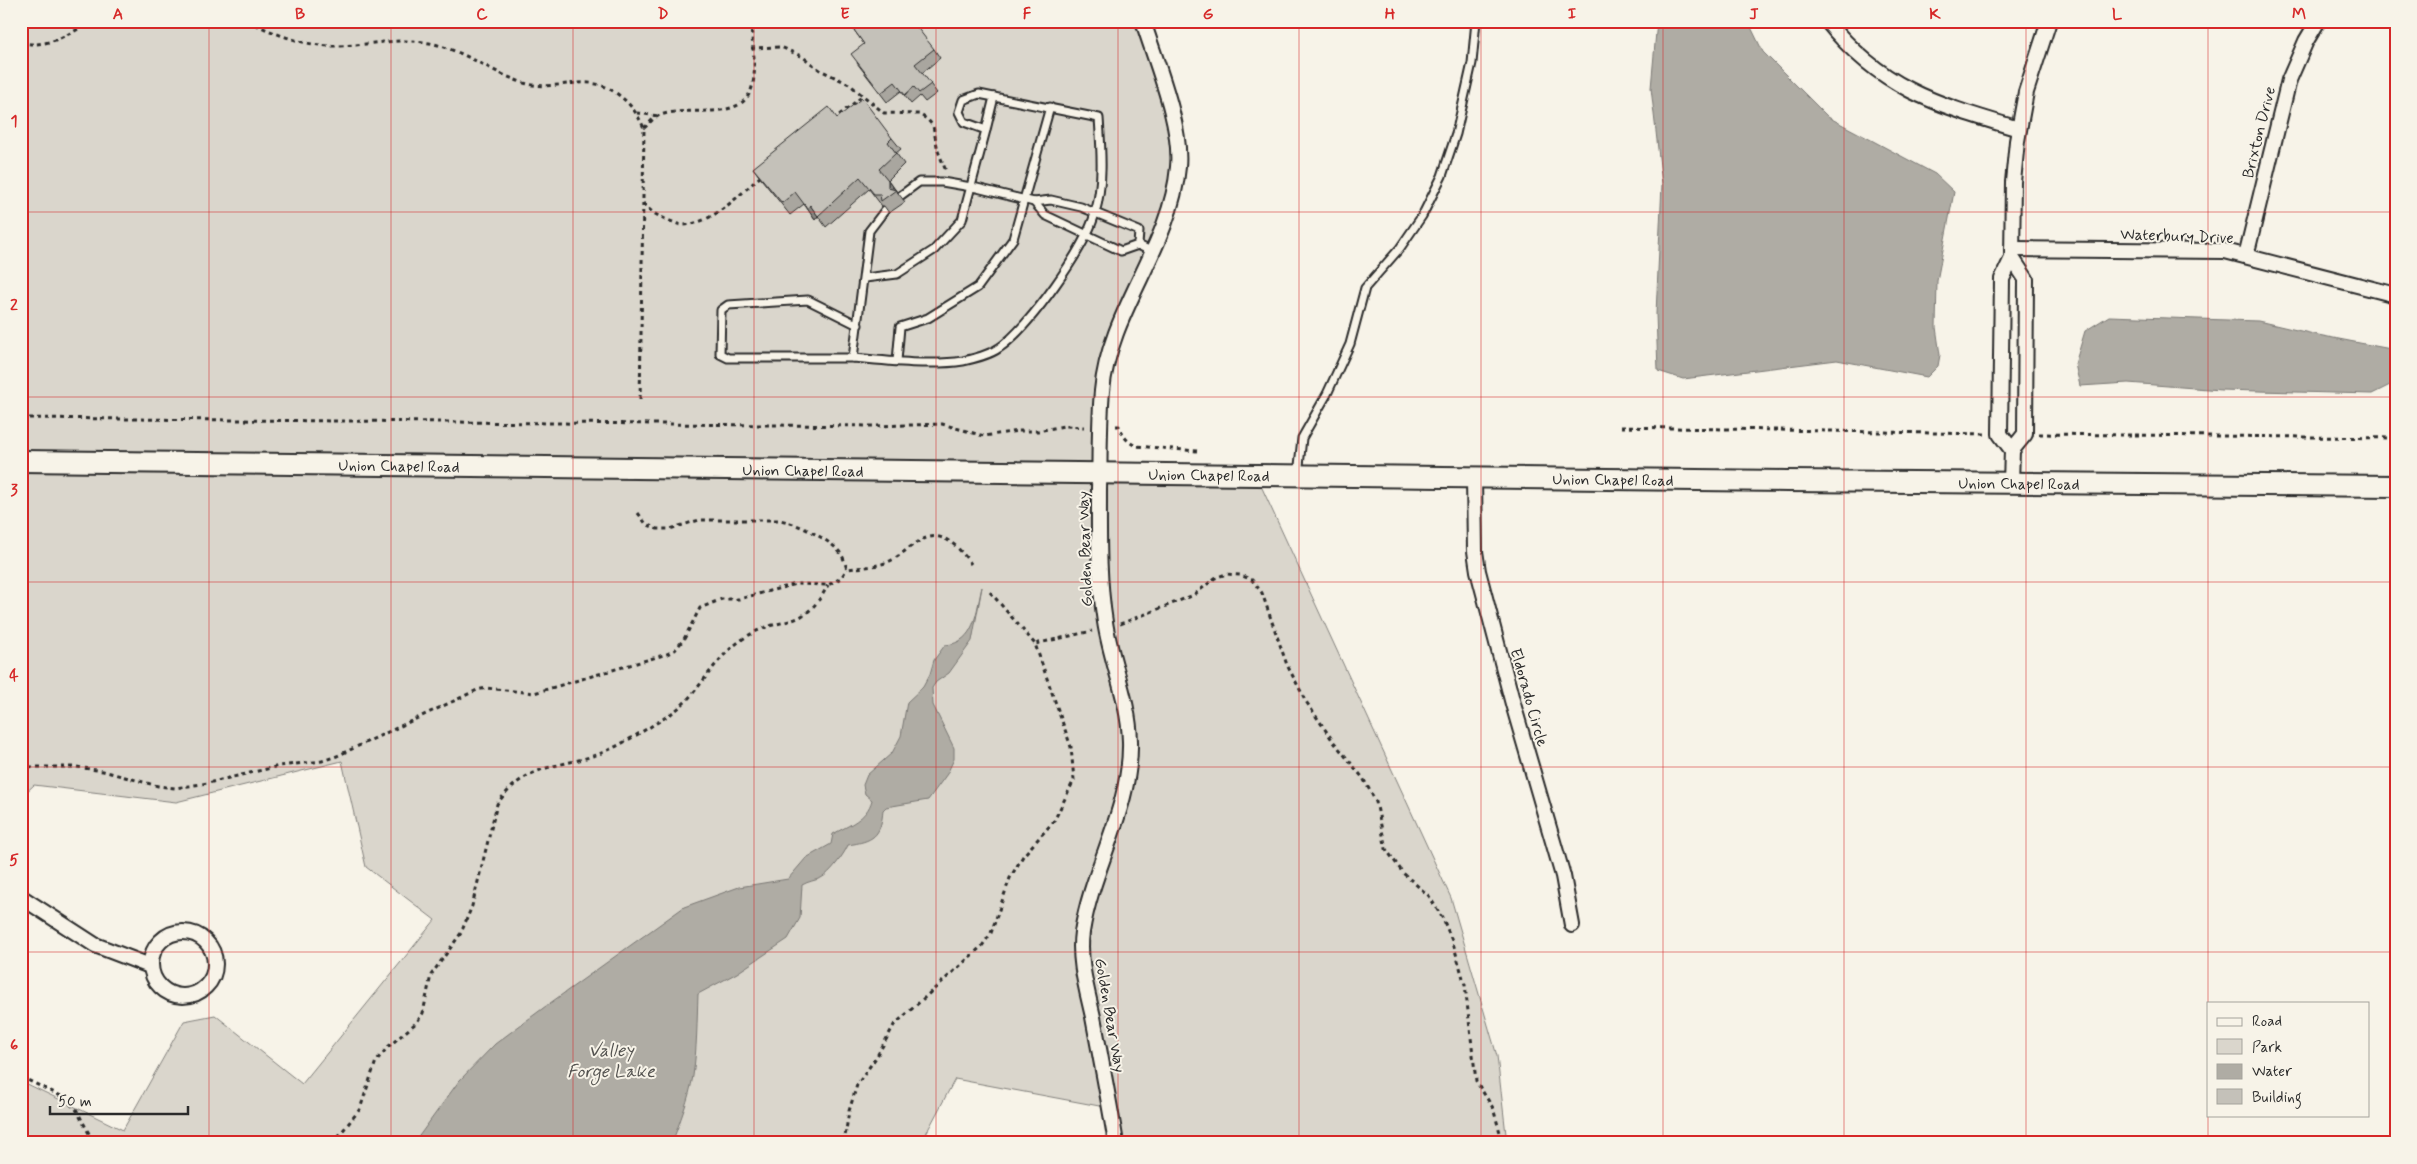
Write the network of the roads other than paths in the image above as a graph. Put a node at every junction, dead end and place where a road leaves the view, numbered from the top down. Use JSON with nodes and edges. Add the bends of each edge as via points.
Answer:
{"nodes":[{"id":1,"x":1143,"y":21,"type":"edge"},
{"id":2,"x":1476,"y":21,"type":"edge"},
{"id":3,"x":1827,"y":21,"type":"edge"},
{"id":4,"x":2049,"y":21,"type":"edge"},
{"id":5,"x":2318,"y":21,"type":"edge"},
{"id":6,"x":994,"y":97,"type":"junction"},
{"id":7,"x":1050,"y":107,"type":"junction"},
{"id":8,"x":2019,"y":129,"type":"junction"},
{"id":9,"x":986,"y":130,"type":"junction"},
{"id":10,"x":972,"y":187,"type":"junction"},
{"id":11,"x":900,"y":196,"type":"dead end"},
{"id":12,"x":1026,"y":200,"type":"junction"},
{"id":13,"x":1034,"y":202,"type":"junction"},
{"id":14,"x":885,"y":210,"type":"edge"},
{"id":15,"x":1096,"y":212,"type":"junction"},
{"id":16,"x":1088,"y":234,"type":"junction"},
{"id":17,"x":1138,"y":244,"type":"junction"},
{"id":18,"x":1153,"y":252,"type":"junction"},
{"id":19,"x":2012,"y":253,"type":"junction"},
{"id":20,"x":2246,"y":256,"type":"junction"},
{"id":21,"x":865,"y":278,"type":"junction"},
{"id":22,"x":2396,"y":295,"type":"edge"},
{"id":23,"x":858,"y":325,"type":"junction"},
{"id":24,"x":853,"y":358,"type":"junction"},
{"id":25,"x":897,"y":361,"type":"junction"},
{"id":26,"x":2012,"y":450,"type":"junction"},
{"id":27,"x":21,"y":461,"type":"edge"},
{"id":28,"x":1100,"y":473,"type":"junction"},
{"id":29,"x":1298,"y":475,"type":"junction"},
{"id":30,"x":1474,"y":477,"type":"junction"},
{"id":31,"x":2011,"y":482,"type":"junction"},
{"id":32,"x":2396,"y":486,"type":"edge"},
{"id":33,"x":21,"y":897,"type":"edge"},
{"id":34,"x":1572,"y":925,"type":"dead end"},
{"id":35,"x":150,"y":966,"type":"junction"},
{"id":36,"x":1116,"y":1143,"type":"edge"}],
"edges":[{"from":1,"to":18,"type":"street","name":"Golden Bear Way","via":[[1178,140],[1179,166],[1174,193]]},
{"from":2,"to":29,"type":"lane","via":[[1472,63],[1456,134],[1442,176],[1422,216],[1400,248],[1365,288],[1350,344],[1328,394],[1302,438]]},
{"from":3,"to":8,"type":"street","via":[[1845,43],[1876,71],[1904,87],[1941,105]]},
{"from":4,"to":8,"type":"street","via":[[2026,92]]},
{"from":5,"to":20,"type":"street","name":"Brixton Drive","via":[[2289,80]]},
{"from":6,"to":7,"type":"lane"},
{"from":6,"to":9,"type":"lane"},
{"from":6,"to":9,"type":"lane","via":[[978,94],[963,100],[959,112],[964,122]]},
{"from":7,"to":12,"type":"lane"},
{"from":7,"to":15,"type":"lane","via":[[1099,118],[1102,156]]},
{"from":8,"to":19,"type":"street","via":[[2013,182]]},
{"from":9,"to":10,"type":"lane"},
{"from":10,"to":11,"type":"lane","via":[[919,182]]},
{"from":10,"to":12,"type":"lane"},
{"from":10,"to":21,"type":"lane","via":[[962,220],[934,250],[897,274]]},
{"from":12,"to":13,"type":"lane"},
{"from":12,"to":25,"type":"lane","via":[[1013,239],[978,286],[928,318],[900,327]]},
{"from":13,"to":15,"type":"lane","via":[[1051,200]]},
{"from":13,"to":16,"type":"lane","via":[[1045,216]]},
{"from":14,"to":21,"type":"lane","via":[[869,231]]},
{"from":15,"to":16,"type":"lane"},
{"from":15,"to":17,"type":"lane","via":[[1139,231]]},
{"from":16,"to":17,"type":"lane","via":[[1121,252]]},
{"from":16,"to":25,"type":"lane","via":[[1038,310],[999,349],[963,361]]},
{"from":17,"to":18,"type":"lane"},
{"from":18,"to":28,"type":"street","name":"Golden Bear Way","via":[[1110,350],[1102,386]]},
{"from":19,"to":20,"type":"street","name":"Waterbury Drive","via":[[2196,250]]},
{"from":19,"to":26,"type":"street","via":[[2002,279],[2000,434]]},
{"from":19,"to":26,"type":"street","via":[[2026,279],[2026,298],[2025,434]]},
{"from":20,"to":22,"type":"street","name":"Waterbury Drive"},
{"from":21,"to":23,"type":"lane"},
{"from":23,"to":24,"type":"lane"},
{"from":23,"to":24,"type":"lane","via":[[808,300],[728,305],[721,310],[720,354],[728,358]]},
{"from":24,"to":25,"type":"lane"},
{"from":26,"to":31,"type":"street"},
{"from":27,"to":28,"type":"main road","name":"Union Chapel Road"},
{"from":28,"to":29,"type":"main road","name":"Union Chapel Road"},
{"from":28,"to":36,"type":"street","name":"Golden Bear Way","via":[[1100,592],[1130,741],[1128,773],[1090,902],[1082,933],[1082,950]]},
{"from":29,"to":30,"type":"main road","name":"Union Chapel Road"},
{"from":30,"to":31,"type":"main road","name":"Union Chapel Road"},
{"from":30,"to":34,"type":"street","name":"Eldorado Circle","via":[[1475,551],[1480,581],[1564,876]]},
{"from":31,"to":32,"type":"main road","name":"Union Chapel Road"},
{"from":33,"to":35,"type":"street","via":[[95,945]]},
{"from":35,"to":35,"type":"street","via":[[154,951],[163,939],[182,932],[192,934],[209,945],[215,955],[216,966],[206,986],[188,996],[166,993],[155,981]]}]}
